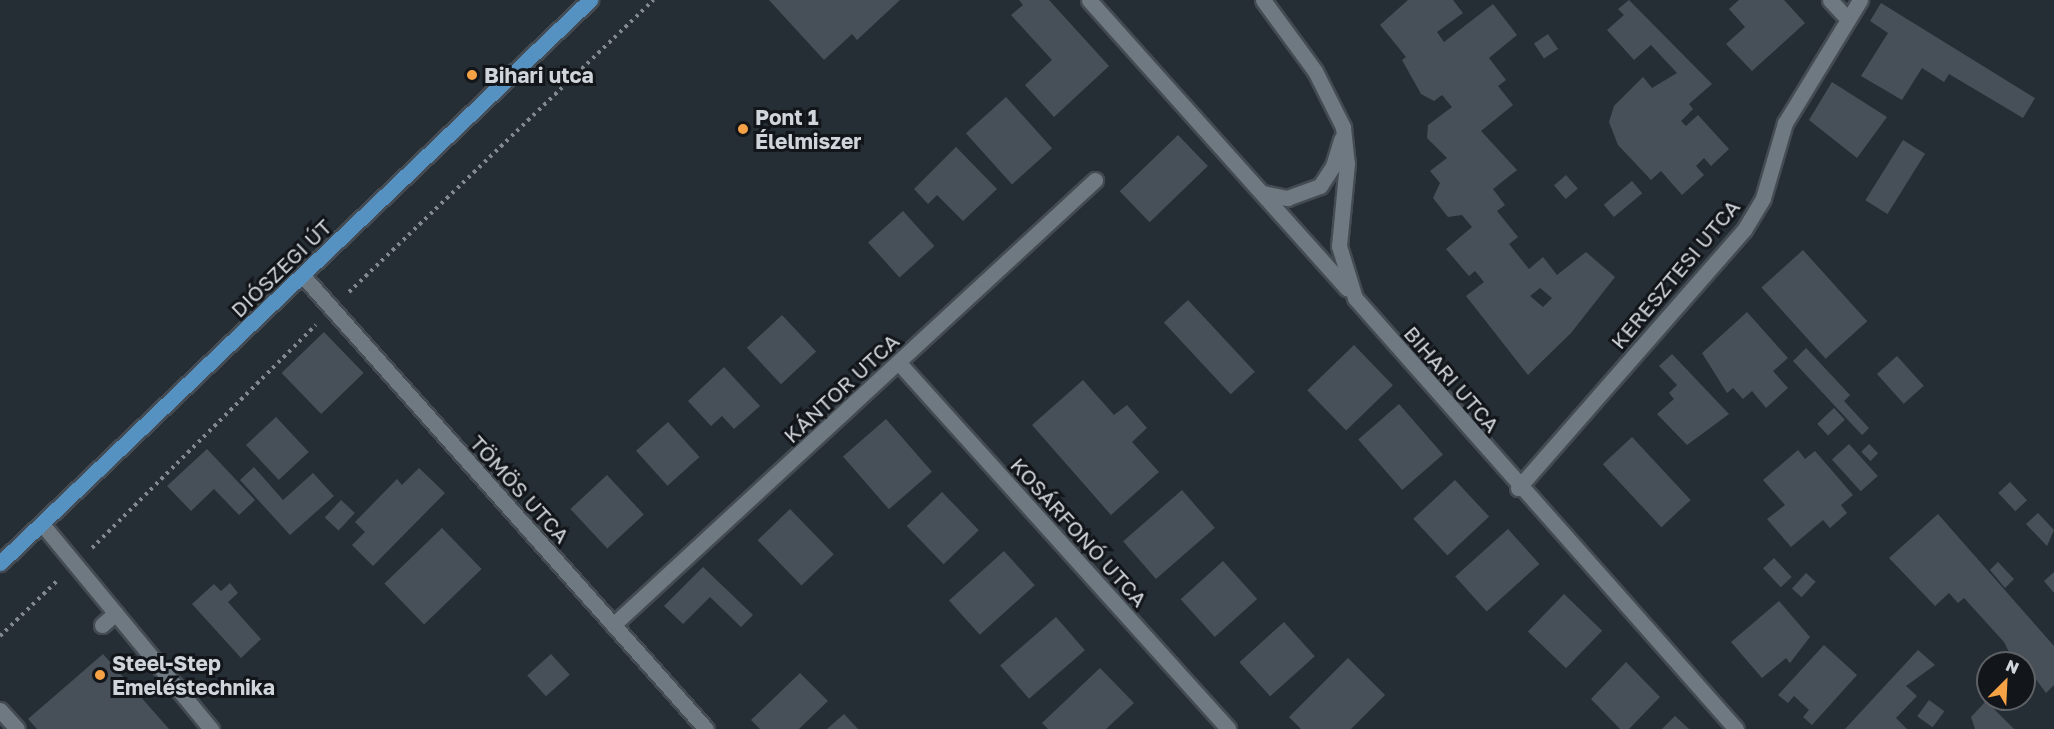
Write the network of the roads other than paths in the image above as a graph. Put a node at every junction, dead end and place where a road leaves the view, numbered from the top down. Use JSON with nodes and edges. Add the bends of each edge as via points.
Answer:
{"nodes":[{"id":1,"x":590,"y":0,"type":"edge"},
{"id":2,"x":1089,"y":0,"type":"edge"},
{"id":3,"x":1263,"y":0,"type":"edge"},
{"id":4,"x":1830,"y":0,"type":"edge"},
{"id":5,"x":1860,"y":0,"type":"edge"},
{"id":6,"x":1848,"y":19,"type":"junction"},
{"id":7,"x":1343,"y":127,"type":"junction"},
{"id":8,"x":1095,"y":180,"type":"dead end"},
{"id":9,"x":1263,"y":193,"type":"junction"},
{"id":10,"x":303,"y":276,"type":"junction"},
{"id":11,"x":1355,"y":298,"type":"junction"},
{"id":12,"x":900,"y":363,"type":"junction"},
{"id":13,"x":1518,"y":488,"type":"junction"},
{"id":14,"x":42,"y":524,"type":"junction"},
{"id":15,"x":0,"y":563,"type":"edge"},
{"id":16,"x":116,"y":613,"type":"junction"},
{"id":17,"x":102,"y":625,"type":"dead end"},
{"id":18,"x":613,"y":625,"type":"junction"},
{"id":19,"x":14,"y":701,"type":"dead end"},
{"id":20,"x":1,"y":711,"type":"edge"},
{"id":21,"x":17,"y":729,"type":"edge"},
{"id":22,"x":211,"y":729,"type":"edge"},
{"id":23,"x":706,"y":729,"type":"edge"},
{"id":24,"x":1228,"y":729,"type":"edge"},
{"id":25,"x":1736,"y":729,"type":"edge"}],
"edges":[{"from":1,"to":10,"type":"main road","name":"DIÓSZEGI ÚT"},
{"from":2,"to":9,"type":"street"},
{"from":3,"to":7,"type":"street","name":"BIHARI UTCA","via":[[1315,71]]},
{"from":4,"to":6,"type":"street"},
{"from":5,"to":6,"type":"street","name":"KERESZTESI UTCA"},
{"from":6,"to":13,"type":"street","name":"KERESZTESI UTCA","via":[[1785,123],[1763,198],[1744,230]]},
{"from":7,"to":9,"type":"street","via":[[1333,166],[1320,186],[1287,198]]},
{"from":7,"to":11,"type":"street","name":"BIHARI UTCA","via":[[1347,163],[1339,246]]},
{"from":8,"to":12,"type":"street","name":"KÁNTOR UTCA"},
{"from":9,"to":11,"type":"street"},
{"from":10,"to":14,"type":"main road","name":"DIÓSZEGI ÚT"},
{"from":10,"to":18,"type":"street","name":"TÖMÖS UTCA"},
{"from":11,"to":13,"type":"street","name":"BIHARI UTCA"},
{"from":12,"to":18,"type":"street","name":"KÁNTOR UTCA"},
{"from":12,"to":24,"type":"street","name":"KOSÁRFONÓ UTCA"},
{"from":13,"to":25,"type":"street","name":"BIHARI UTCA"},
{"from":14,"to":15,"type":"main road","name":"DIÓSZEGI ÚT"},
{"from":14,"to":16,"type":"street"},
{"from":16,"to":17,"type":"street"},
{"from":16,"to":22,"type":"street"},
{"from":18,"to":23,"type":"street","name":"TÖMÖS UTCA"},
{"from":19,"to":20,"type":"street"},
{"from":20,"to":21,"type":"street"}]}
